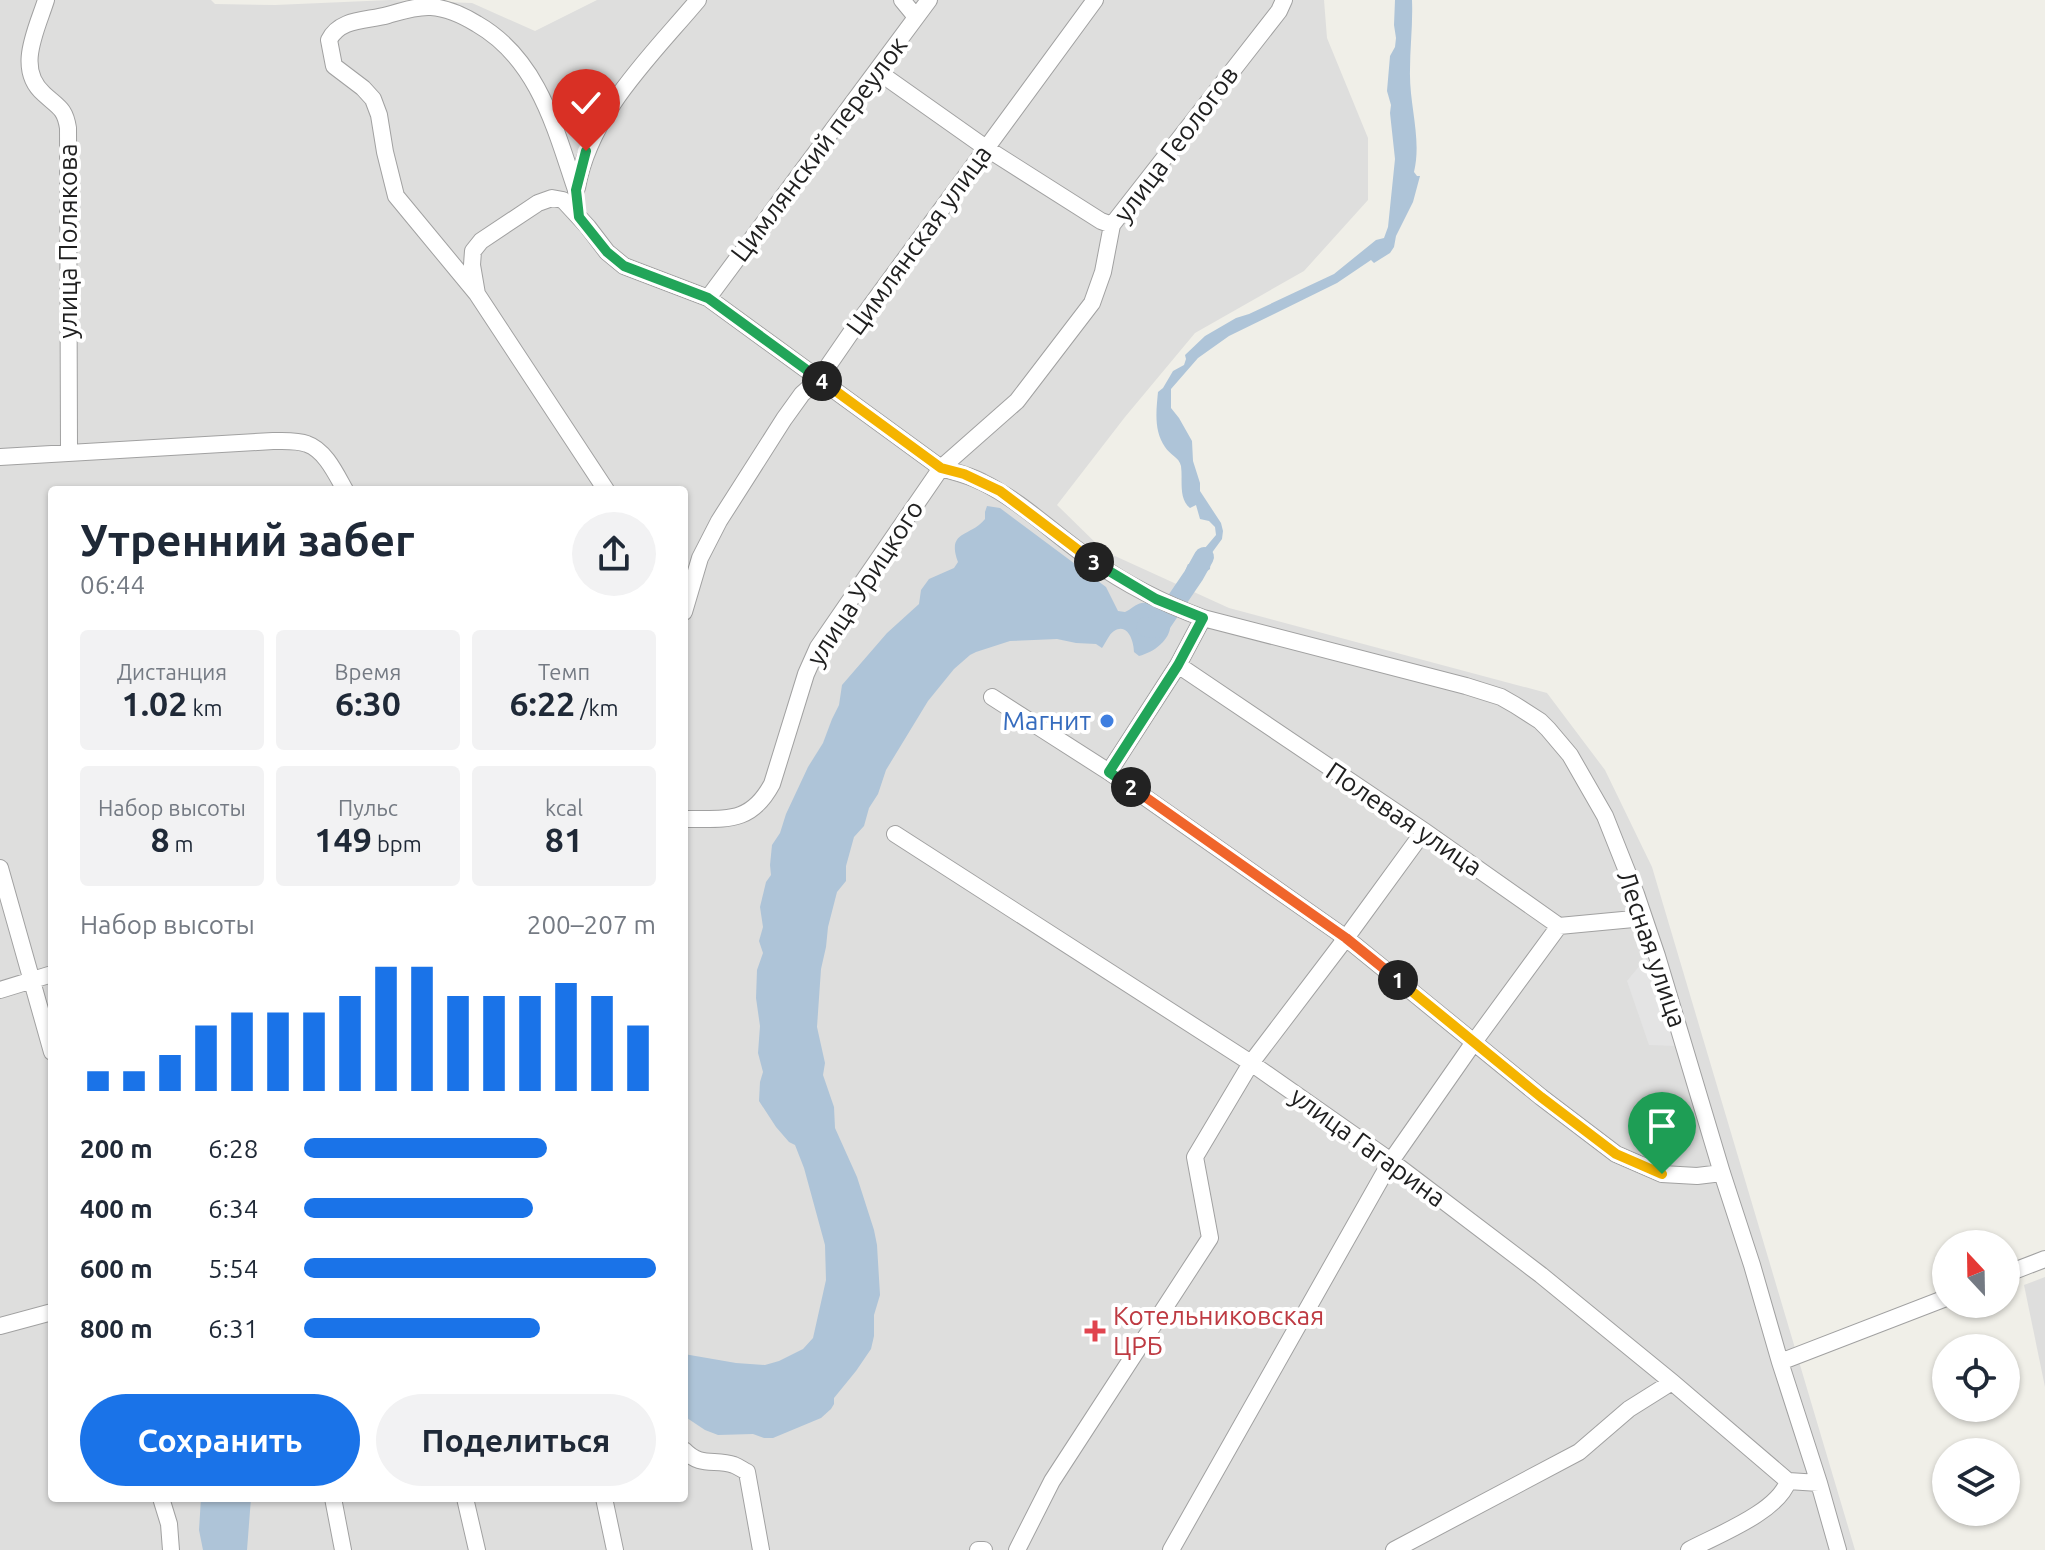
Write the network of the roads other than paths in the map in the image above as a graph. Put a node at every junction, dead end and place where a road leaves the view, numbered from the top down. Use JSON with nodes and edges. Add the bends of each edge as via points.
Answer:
{"nodes":[{"id":1,"x":46,"y":0,"type":"edge"},
{"id":2,"x":698,"y":0,"type":"edge"},
{"id":3,"x":902,"y":0,"type":"edge"},
{"id":4,"x":929,"y":0,"type":"edge"},
{"id":5,"x":1095,"y":0,"type":"edge"},
{"id":6,"x":1281,"y":5,"type":"edge"},
{"id":7,"x":916,"y":17,"type":"junction"},
{"id":8,"x":877,"y":71,"type":"junction"},
{"id":9,"x":986,"y":148,"type":"junction"},
{"id":10,"x":576,"y":190,"type":"junction"},
{"id":11,"x":579,"y":217,"type":"junction"},
{"id":12,"x":1112,"y":225,"type":"junction"},
{"id":13,"x":477,"y":294,"type":"junction"},
{"id":14,"x":708,"y":298,"type":"junction"},
{"id":15,"x":819,"y":379,"type":"junction"},
{"id":16,"x":69,"y":451,"type":"junction"},
{"id":17,"x":0,"y":457,"type":"edge"},
{"id":18,"x":941,"y":468,"type":"junction"},
{"id":19,"x":342,"y":486,"type":"edge"},
{"id":20,"x":603,"y":486,"type":"edge"},
{"id":21,"x":688,"y":598,"type":"edge"},
{"id":22,"x":1203,"y":618,"type":"junction"},
{"id":23,"x":1178,"y":665,"type":"junction"},
{"id":24,"x":992,"y":697,"type":"dead end"},
{"id":25,"x":1109,"y":772,"type":"junction"},
{"id":26,"x":688,"y":819,"type":"edge"},
{"id":27,"x":1424,"y":831,"type":"junction"},
{"id":28,"x":895,"y":834,"type":"dead end"},
{"id":29,"x":0,"y":868,"type":"edge"},
{"id":30,"x":1644,"y":918,"type":"junction"},
{"id":31,"x":1559,"y":926,"type":"junction"},
{"id":32,"x":1346,"y":938,"type":"junction"},
{"id":33,"x":48,"y":975,"type":"edge"},
{"id":34,"x":32,"y":980,"type":"junction"},
{"id":35,"x":0,"y":990,"type":"edge"},
{"id":36,"x":48,"y":1038,"type":"edge"},
{"id":37,"x":1474,"y":1042,"type":"junction"},
{"id":38,"x":1251,"y":1063,"type":"junction"},
{"id":39,"x":1391,"y":1161,"type":"junction"},
{"id":40,"x":1722,"y":1173,"type":"junction"},
{"id":41,"x":2045,"y":1259,"type":"edge"},
{"id":42,"x":2020,"y":1269,"type":"edge"},
{"id":43,"x":1932,"y":1303,"type":"edge"},
{"id":44,"x":48,"y":1313,"type":"edge"},
{"id":45,"x":0,"y":1326,"type":"edge"},
{"id":46,"x":1780,"y":1362,"type":"junction"},
{"id":47,"x":1672,"y":1382,"type":"junction"},
{"id":48,"x":688,"y":1455,"type":"edge"},
{"id":49,"x":1788,"y":1481,"type":"junction"},
{"id":50,"x":1819,"y":1483,"type":"junction"},
{"id":51,"x":162,"y":1502,"type":"edge"},
{"id":52,"x":334,"y":1502,"type":"edge"},
{"id":53,"x":466,"y":1502,"type":"edge"},
{"id":54,"x":605,"y":1502,"type":"edge"},
{"id":55,"x":171,"y":1550,"type":"edge"},
{"id":56,"x":343,"y":1550,"type":"edge"},
{"id":57,"x":477,"y":1550,"type":"edge"},
{"id":58,"x":615,"y":1550,"type":"edge"},
{"id":59,"x":761,"y":1550,"type":"edge"},
{"id":60,"x":1017,"y":1550,"type":"edge"},
{"id":61,"x":1171,"y":1550,"type":"edge"},
{"id":62,"x":1394,"y":1550,"type":"edge"},
{"id":63,"x":1689,"y":1550,"type":"edge"},
{"id":64,"x":1838,"y":1550,"type":"edge"}],
"edges":[{"from":1,"to":16,"type":"street","name":"улица Полякова","via":[[28,56],[32,78],[62,108],[68,128]]},
{"from":2,"to":10,"type":"street","via":[[625,87],[598,129]]},
{"from":3,"to":7,"type":"street"},
{"from":4,"to":7,"type":"street","name":"Цимлянский переулок"},
{"from":5,"to":9,"type":"street","name":"Цимлянская улица"},
{"from":6,"to":12,"type":"street","name":"улица Геологов"},
{"from":7,"to":8,"type":"street","name":"Цимлянский переулок"},
{"from":8,"to":9,"type":"street"},
{"from":8,"to":14,"type":"street","name":"Цимлянский переулок"},
{"from":9,"to":12,"type":"street"},
{"from":9,"to":15,"type":"street","name":"Цимлянская улица"},
{"from":10,"to":11,"type":"street"},
{"from":10,"to":13,"type":"street","via":[[539,91],[526,68],[490,31],[430,7],[351,22],[333,32],[329,40],[334,66],[373,99],[396,196]]},
{"from":11,"to":13,"type":"street","via":[[563,200],[552,198],[481,241],[473,251]]},
{"from":11,"to":14,"type":"street","via":[[624,266]]},
{"from":12,"to":18,"type":"street","name":"улица Геологов","via":[[1092,303],[1017,401]]},
{"from":13,"to":20,"type":"street"},
{"from":14,"to":15,"type":"street"},
{"from":15,"to":18,"type":"street"},
{"from":15,"to":21,"type":"street","name":"Цимлянская улица","via":[[784,419],[719,521]]},
{"from":16,"to":17,"type":"street"},
{"from":16,"to":19,"type":"street","via":[[297,441],[318,451]]},
{"from":18,"to":22,"type":"street","name":"Лесная улица","via":[[1000,491],[1095,563],[1156,599]]},
{"from":18,"to":26,"type":"street","name":"улица Урицкого","via":[[818,647],[764,798],[740,816]]},
{"from":22,"to":23,"type":"street"},
{"from":22,"to":30,"type":"street","name":"Лесная улица","via":[[1466,686],[1501,697],[1540,721],[1570,755],[1600,806]]},
{"from":23,"to":25,"type":"street"},
{"from":23,"to":27,"type":"street","name":"Полевая улица"},
{"from":24,"to":25,"type":"street"},
{"from":25,"to":32,"type":"street"},
{"from":27,"to":31,"type":"street","name":"Полевая улица"},
{"from":27,"to":32,"type":"street"},
{"from":28,"to":38,"type":"street","name":"улица Гагарина"},
{"from":29,"to":34,"type":"street"},
{"from":30,"to":31,"type":"street"},
{"from":30,"to":40,"type":"street","name":"Лесная улица"},
{"from":31,"to":37,"type":"street"},
{"from":32,"to":37,"type":"street"},
{"from":32,"to":38,"type":"street"},
{"from":33,"to":34,"type":"street"},
{"from":34,"to":35,"type":"street"},
{"from":34,"to":36,"type":"street"},
{"from":37,"to":39,"type":"street"},
{"from":37,"to":40,"type":"street","via":[[1616,1154],[1662,1174]]},
{"from":38,"to":39,"type":"street","name":"улица Гагарина"},
{"from":38,"to":60,"type":"street","via":[[1195,1157],[1210,1238],[1052,1481]]},
{"from":39,"to":47,"type":"street","name":"улица Гагарина"},
{"from":39,"to":61,"type":"street"},
{"from":40,"to":46,"type":"street","name":"Лесная улица"},
{"from":41,"to":42,"type":"street"},
{"from":43,"to":46,"type":"street"},
{"from":44,"to":45,"type":"street"},
{"from":46,"to":50,"type":"street","name":"Лесная улица"},
{"from":47,"to":49,"type":"street","name":"улица Гагарина"},
{"from":47,"to":62,"type":"street","via":[[1629,1409],[1579,1452]]},
{"from":48,"to":59,"type":"street","via":[[747,1472]]},
{"from":49,"to":50,"type":"street"},
{"from":49,"to":63,"type":"street","via":[[1786,1489],[1749,1519]]},
{"from":50,"to":64,"type":"street","name":"Лесная улица"},
{"from":51,"to":55,"type":"street"},
{"from":52,"to":56,"type":"street"},
{"from":53,"to":57,"type":"street"},
{"from":54,"to":58,"type":"street"}]}
